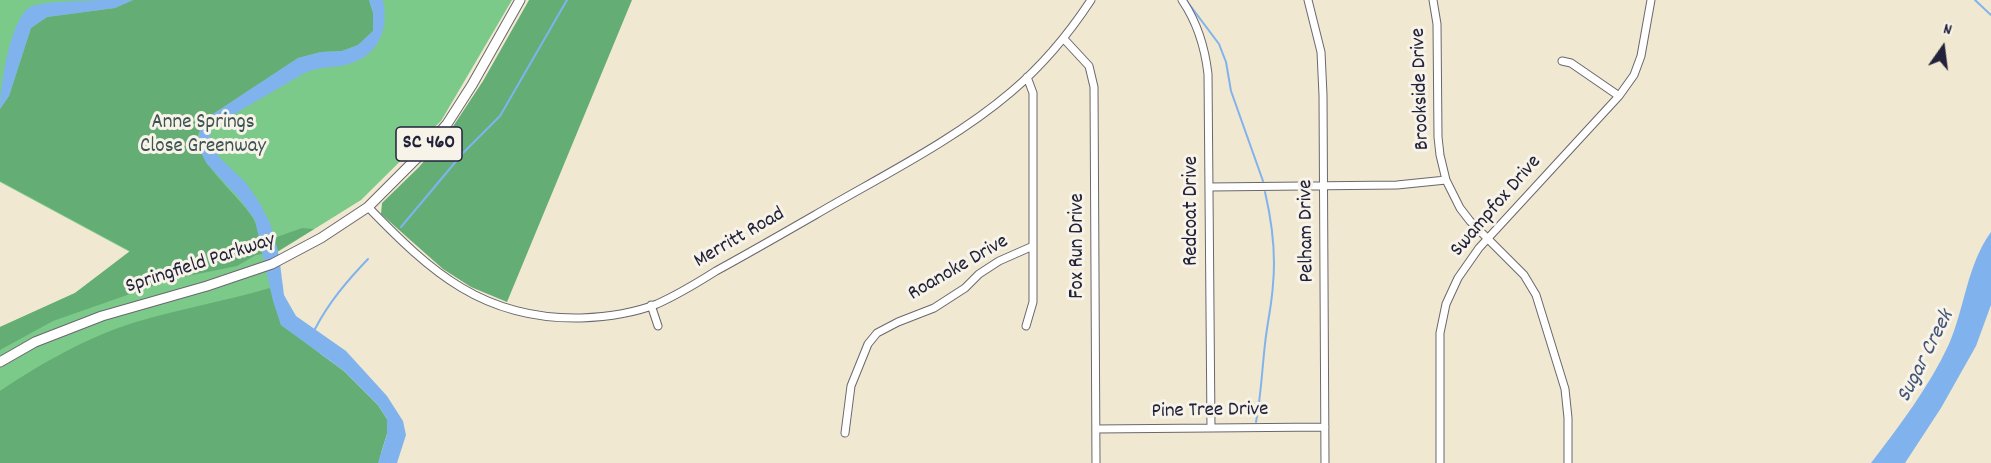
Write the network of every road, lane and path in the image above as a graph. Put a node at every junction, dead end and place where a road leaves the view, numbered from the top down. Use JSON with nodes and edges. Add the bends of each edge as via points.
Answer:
{"nodes":[{"id":1,"x":520,"y":0,"type":"edge"},
{"id":2,"x":1091,"y":0,"type":"edge"},
{"id":3,"x":1182,"y":0,"type":"edge"},
{"id":4,"x":1308,"y":0,"type":"edge"},
{"id":5,"x":1433,"y":0,"type":"edge"},
{"id":6,"x":1651,"y":0,"type":"edge"},
{"id":7,"x":1064,"y":39,"type":"junction"},
{"id":8,"x":1562,"y":61,"type":"dead end"},
{"id":9,"x":1027,"y":77,"type":"junction"},
{"id":10,"x":1619,"y":96,"type":"junction"},
{"id":11,"x":1446,"y":180,"type":"junction"},
{"id":12,"x":1324,"y":186,"type":"junction"},
{"id":13,"x":1209,"y":187,"type":"junction"},
{"id":14,"x":368,"y":207,"type":"junction"},
{"id":15,"x":1487,"y":239,"type":"junction"},
{"id":16,"x":1033,"y":246,"type":"junction"},
{"id":17,"x":651,"y":305,"type":"junction"},
{"id":18,"x":658,"y":326,"type":"dead end"},
{"id":19,"x":1026,"y":326,"type":"dead end"},
{"id":20,"x":0,"y":362,"type":"edge"},
{"id":21,"x":1325,"y":427,"type":"junction"},
{"id":22,"x":1211,"y":428,"type":"junction"},
{"id":23,"x":1096,"y":429,"type":"junction"},
{"id":24,"x":845,"y":433,"type":"dead end"},
{"id":25,"x":1096,"y":463,"type":"edge"},
{"id":26,"x":1325,"y":463,"type":"edge"},
{"id":27,"x":1440,"y":463,"type":"edge"},
{"id":28,"x":1568,"y":463,"type":"edge"}],
"edges":[{"from":1,"to":14,"type":"main road","name":"Springfield Parkway","number":"SC 460","via":[[447,124]]},
{"from":2,"to":7,"type":"street","name":"Merritt Road"},
{"from":3,"to":13,"type":"street","name":"Redcoat Drive","via":[[1198,28],[1207,58]]},
{"from":4,"to":12,"type":"street","name":"Pelham Drive","via":[[1321,52]]},
{"from":5,"to":11,"type":"street","name":"Brookside Drive","via":[[1437,24],[1438,137]]},
{"from":6,"to":10,"type":"street","name":"Swampfox Drive","via":[[1641,56],[1634,75]]},
{"from":7,"to":9,"type":"street","name":"Merritt Road"},
{"from":7,"to":23,"type":"street","name":"Fox Run Drive","via":[[1089,66],[1094,87]]},
{"from":8,"to":10,"type":"street","via":[[1571,63]]},
{"from":9,"to":16,"type":"street","name":"Roanoke Drive","via":[[1033,93]]},
{"from":9,"to":17,"type":"street","name":"Merritt Road","via":[[950,136],[682,291]]},
{"from":10,"to":15,"type":"street","name":"Swampfox Drive"},
{"from":11,"to":12,"type":"street"},
{"from":11,"to":15,"type":"street","name":"Brookside Drive","via":[[1460,208]]},
{"from":12,"to":13,"type":"street"},
{"from":12,"to":21,"type":"street","name":"Pelham Drive"},
{"from":13,"to":22,"type":"street","name":"Redcoat Drive"},
{"from":14,"to":17,"type":"street","name":"Merritt Road","via":[[438,273],[490,302],[529,314],[580,318]]},
{"from":14,"to":20,"type":"main road","name":"Springfield Parkway","number":"SC 460","via":[[272,264],[102,316],[35,342]]},
{"from":15,"to":27,"type":"street","name":"Swampfox Drive","via":[[1458,278],[1443,317],[1439,352]]},
{"from":15,"to":28,"type":"street","name":"Brookside Drive","via":[[1524,275],[1536,294],[1565,389]]},
{"from":16,"to":19,"type":"street","via":[[1033,302]]},
{"from":16,"to":24,"type":"street","name":"Roanoke Drive","via":[[999,261],[934,308],[876,333],[851,386]]},
{"from":17,"to":18,"type":"street"},
{"from":21,"to":22,"type":"street","name":"Pine Tree Drive"},
{"from":21,"to":26,"type":"street","name":"Pelham Drive"},
{"from":22,"to":23,"type":"street","name":"Pine Tree Drive"},
{"from":23,"to":25,"type":"street","name":"Fox Run Drive"}]}
